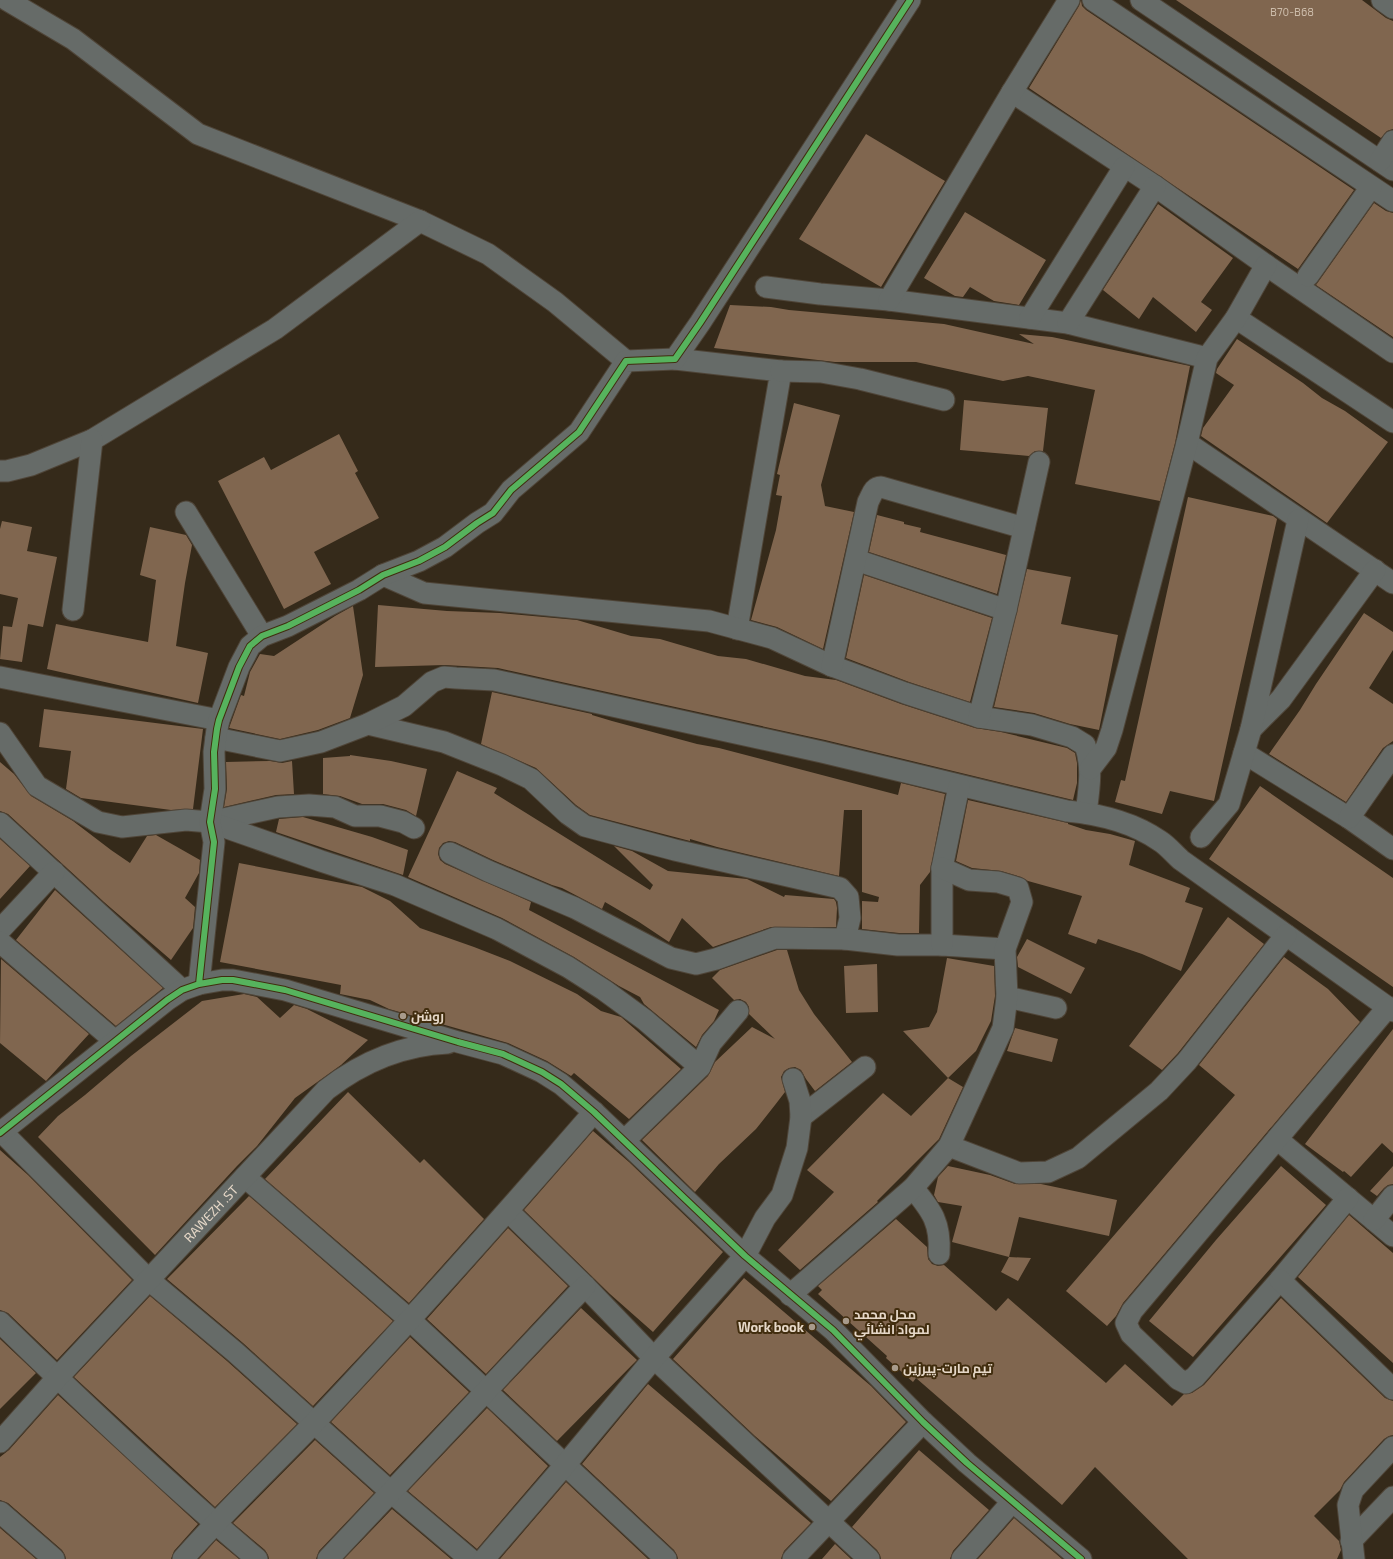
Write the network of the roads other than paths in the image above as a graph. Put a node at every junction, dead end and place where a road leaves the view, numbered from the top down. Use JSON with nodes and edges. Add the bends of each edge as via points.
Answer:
{"nodes":[{"id":1,"x":7,"y":0,"type":"edge"},
{"id":2,"x":910,"y":0,"type":"edge"},
{"id":3,"x":1069,"y":0,"type":"edge"},
{"id":4,"x":1141,"y":0,"type":"edge"},
{"id":5,"x":1382,"y":0,"type":"edge"},
{"id":6,"x":1095,"y":1,"type":"edge"},
{"id":7,"x":1393,"y":8,"type":"edge"},
{"id":8,"x":1012,"y":92,"type":"junction"},
{"id":9,"x":1393,"y":141,"type":"edge"},
{"id":10,"x":1386,"y":165,"type":"edge"},
{"id":11,"x":1124,"y":167,"type":"junction"},
{"id":12,"x":1155,"y":186,"type":"junction"},
{"id":13,"x":1371,"y":187,"type":"junction"},
{"id":14,"x":1393,"y":201,"type":"edge"},
{"id":15,"x":420,"y":221,"type":"junction"},
{"id":16,"x":1266,"y":265,"type":"junction"},
{"id":17,"x":1308,"y":276,"type":"dead end"},
{"id":18,"x":766,"y":287,"type":"dead end"},
{"id":19,"x":889,"y":300,"type":"junction"},
{"id":20,"x":1030,"y":318,"type":"junction"},
{"id":21,"x":1236,"y":318,"type":"junction"},
{"id":22,"x":1068,"y":323,"type":"junction"},
{"id":23,"x":1393,"y":352,"type":"edge"},
{"id":24,"x":1207,"y":358,"type":"junction"},
{"id":25,"x":675,"y":359,"type":"junction"},
{"id":26,"x":626,"y":361,"type":"junction"},
{"id":27,"x":781,"y":371,"type":"junction"},
{"id":28,"x":944,"y":400,"type":"dead end"},
{"id":29,"x":1393,"y":422,"type":"edge"},
{"id":30,"x":92,"y":440,"type":"junction"},
{"id":31,"x":1187,"y":442,"type":"junction"},
{"id":32,"x":1039,"y":462,"type":"dead end"},
{"id":33,"x":0,"y":471,"type":"edge"},
{"id":34,"x":186,"y":512,"type":"dead end"},
{"id":35,"x":1298,"y":520,"type":"junction"},
{"id":36,"x":1024,"y":528,"type":"junction"},
{"id":37,"x":856,"y":560,"type":"junction"},
{"id":38,"x":1375,"y":570,"type":"junction"},
{"id":39,"x":383,"y":575,"type":"junction"},
{"id":40,"x":1393,"y":583,"type":"edge"},
{"id":41,"x":73,"y":610,"type":"dead end"},
{"id":42,"x":1006,"y":610,"type":"junction"},
{"id":43,"x":737,"y":629,"type":"junction"},
{"id":44,"x":262,"y":636,"type":"junction"},
{"id":45,"x":832,"y":666,"type":"junction"},
{"id":46,"x":0,"y":677,"type":"edge"},
{"id":47,"x":979,"y":717,"type":"junction"},
{"id":48,"x":368,"y":724,"type":"junction"},
{"id":49,"x":217,"y":729,"type":"junction"},
{"id":50,"x":1250,"y":729,"type":"junction"},
{"id":51,"x":0,"y":733,"type":"edge"},
{"id":52,"x":1244,"y":752,"type":"junction"},
{"id":53,"x":1393,"y":755,"type":"edge"},
{"id":54,"x":1090,"y":769,"type":"junction"},
{"id":55,"x":959,"y":786,"type":"junction"},
{"id":56,"x":1086,"y":813,"type":"junction"},
{"id":57,"x":1349,"y":818,"type":"junction"},
{"id":58,"x":210,"y":822,"type":"junction"},
{"id":59,"x":0,"y":823,"type":"edge"},
{"id":60,"x":414,"y":828,"type":"dead end"},
{"id":61,"x":1201,"y":837,"type":"dead end"},
{"id":62,"x":1391,"y":844,"type":"edge"},
{"id":63,"x":450,"y":853,"type":"dead end"},
{"id":64,"x":942,"y":868,"type":"junction"},
{"id":65,"x":54,"y":872,"type":"junction"},
{"id":66,"x":0,"y":930,"type":"edge"},
{"id":67,"x":1286,"y":935,"type":"junction"},
{"id":68,"x":845,"y":939,"type":"junction"},
{"id":69,"x":0,"y":942,"type":"edge"},
{"id":70,"x":942,"y":945,"type":"junction"},
{"id":71,"x":1005,"y":949,"type":"junction"},
{"id":72,"x":191,"y":987,"type":"junction"},
{"id":73,"x":1007,"y":997,"type":"junction"},
{"id":74,"x":1056,"y":1008,"type":"dead end"},
{"id":75,"x":1390,"y":1009,"type":"edge"},
{"id":76,"x":738,"y":1011,"type":"dead end"},
{"id":77,"x":115,"y":1041,"type":"junction"},
{"id":78,"x":458,"y":1042,"type":"junction"},
{"id":79,"x":700,"y":1067,"type":"junction"},
{"id":80,"x":865,"y":1067,"type":"dead end"},
{"id":81,"x":793,"y":1079,"type":"dead end"},
{"id":82,"x":594,"y":1112,"type":"junction"},
{"id":83,"x":801,"y":1117,"type":"junction"},
{"id":84,"x":1,"y":1132,"type":"edge"},
{"id":85,"x":1277,"y":1138,"type":"junction"},
{"id":86,"x":624,"y":1141,"type":"junction"},
{"id":87,"x":949,"y":1146,"type":"junction"},
{"id":88,"x":245,"y":1177,"type":"junction"},
{"id":89,"x":913,"y":1188,"type":"junction"},
{"id":90,"x":1393,"y":1196,"type":"edge"},
{"id":91,"x":1348,"y":1198,"type":"junction"},
{"id":92,"x":508,"y":1211,"type":"junction"},
{"id":93,"x":1374,"y":1220,"type":"junction"},
{"id":94,"x":1393,"y":1236,"type":"edge"},
{"id":95,"x":939,"y":1254,"type":"dead end"},
{"id":96,"x":745,"y":1256,"type":"junction"},
{"id":97,"x":149,"y":1280,"type":"junction"},
{"id":98,"x":1280,"y":1280,"type":"junction"},
{"id":99,"x":585,"y":1286,"type":"junction"},
{"id":100,"x":790,"y":1295,"type":"junction"},
{"id":101,"x":410,"y":1320,"type":"junction"},
{"id":102,"x":0,"y":1322,"type":"edge"},
{"id":103,"x":654,"y":1358,"type":"junction"},
{"id":104,"x":57,"y":1378,"type":"junction"},
{"id":105,"x":1393,"y":1389,"type":"edge"},
{"id":106,"x":488,"y":1392,"type":"junction"},
{"id":107,"x":315,"y":1422,"type":"junction"},
{"id":108,"x":923,"y":1422,"type":"junction"},
{"id":109,"x":0,"y":1442,"type":"edge"},
{"id":110,"x":1393,"y":1447,"type":"edge"},
{"id":111,"x":565,"y":1465,"type":"junction"},
{"id":112,"x":392,"y":1493,"type":"junction"},
{"id":113,"x":1393,"y":1497,"type":"edge"},
{"id":114,"x":1012,"y":1502,"type":"junction"},
{"id":115,"x":0,"y":1512,"type":"edge"},
{"id":116,"x":829,"y":1523,"type":"junction"},
{"id":117,"x":214,"y":1524,"type":"junction"},
{"id":118,"x":1352,"y":1550,"type":"edge"},
{"id":119,"x":54,"y":1559,"type":"edge"},
{"id":120,"x":183,"y":1559,"type":"edge"},
{"id":121,"x":257,"y":1559,"type":"edge"},
{"id":122,"x":328,"y":1559,"type":"edge"},
{"id":123,"x":470,"y":1559,"type":"edge"},
{"id":124,"x":484,"y":1559,"type":"edge"},
{"id":125,"x":666,"y":1559,"type":"edge"},
{"id":126,"x":793,"y":1559,"type":"edge"},
{"id":127,"x":869,"y":1559,"type":"edge"},
{"id":128,"x":962,"y":1559,"type":"edge"},
{"id":129,"x":1081,"y":1559,"type":"edge"}],
"edges":[{"from":1,"to":15,"type":"street","via":[[73,39],[198,134]]},
{"from":2,"to":25,"type":"street"},
{"from":3,"to":8,"type":"street"},
{"from":4,"to":10,"type":"street"},
{"from":5,"to":7,"type":"street"},
{"from":6,"to":13,"type":"street"},
{"from":8,"to":11,"type":"street"},
{"from":8,"to":19,"type":"street"},
{"from":9,"to":10,"type":"street"},
{"from":11,"to":12,"type":"street"},
{"from":11,"to":20,"type":"street"},
{"from":12,"to":16,"type":"street"},
{"from":12,"to":22,"type":"street"},
{"from":13,"to":14,"type":"street"},
{"from":13,"to":17,"type":"street"},
{"from":15,"to":26,"type":"street","via":[[488,254],[555,302]]},
{"from":15,"to":30,"type":"street","via":[[275,329]]},
{"from":16,"to":21,"type":"street"},
{"from":16,"to":23,"type":"street"},
{"from":18,"to":19,"type":"street"},
{"from":19,"to":20,"type":"street"},
{"from":20,"to":22,"type":"street"},
{"from":21,"to":24,"type":"street"},
{"from":21,"to":29,"type":"street"},
{"from":22,"to":24,"type":"street"},
{"from":24,"to":31,"type":"street"},
{"from":25,"to":26,"type":"street"},
{"from":25,"to":27,"type":"street"},
{"from":26,"to":39,"type":"street","via":[[579,432],[511,490],[493,513],[445,547],[419,561]]},
{"from":27,"to":28,"type":"street","via":[[821,372]]},
{"from":27,"to":43,"type":"street"},
{"from":30,"to":33,"type":"street","via":[[31,465]]},
{"from":30,"to":41,"type":"street"},
{"from":31,"to":35,"type":"street"},
{"from":31,"to":54,"type":"street","via":[[1112,730],[1106,748]]},
{"from":32,"to":36,"type":"street"},
{"from":34,"to":44,"type":"street"},
{"from":35,"to":38,"type":"street"},
{"from":35,"to":50,"type":"street"},
{"from":36,"to":37,"type":"street","via":[[877,487],[868,502]]},
{"from":36,"to":42,"type":"street"},
{"from":37,"to":42,"type":"street"},
{"from":37,"to":45,"type":"street"},
{"from":38,"to":40,"type":"street"},
{"from":38,"to":50,"type":"street","via":[[1281,699]]},
{"from":39,"to":43,"type":"street","via":[[424,593],[709,621]]},
{"from":39,"to":44,"type":"street","via":[[314,613]]},
{"from":42,"to":47,"type":"street"},
{"from":43,"to":45,"type":"street","via":[[772,638]]},
{"from":44,"to":49,"type":"street","via":[[250,646],[242,660]]},
{"from":45,"to":47,"type":"street"},
{"from":46,"to":49,"type":"street"},
{"from":47,"to":54,"type":"street","via":[[1032,725],[1079,740],[1087,750]]},
{"from":48,"to":49,"type":"street","via":[[321,742],[280,751]]},
{"from":48,"to":55,"type":"street","via":[[404,706],[432,682],[444,676],[494,680],[822,752]]},
{"from":48,"to":68,"type":"street","via":[[444,742],[502,765],[531,779],[568,814],[585,826],[675,850],[840,888],[848,897],[850,918]]},
{"from":49,"to":58,"type":"street","via":[[214,752],[215,789]]},
{"from":50,"to":52,"type":"street"},
{"from":51,"to":58,"type":"street","via":[[37,786],[98,822],[122,827],[186,820]]},
{"from":52,"to":57,"type":"street"},
{"from":52,"to":61,"type":"street","via":[[1229,804]]},
{"from":53,"to":57,"type":"street"},
{"from":54,"to":56,"type":"street"},
{"from":55,"to":56,"type":"street"},
{"from":55,"to":64,"type":"street"},
{"from":56,"to":67,"type":"street","via":[[1136,827],[1161,842],[1181,860]]},
{"from":57,"to":62,"type":"street"},
{"from":58,"to":60,"type":"street","via":[[278,807],[310,805],[335,807],[355,816],[380,816],[404,822]]},
{"from":58,"to":72,"type":"street","via":[[214,842]]},
{"from":58,"to":79,"type":"street","via":[[395,885],[497,928],[604,990],[645,1020]]},
{"from":59,"to":65,"type":"street"},
{"from":63,"to":68,"type":"street","via":[[575,908],[672,958],[696,964],[775,938]]},
{"from":64,"to":70,"type":"street"},
{"from":64,"to":71,"type":"street","via":[[969,880],[998,882],[1018,888],[1022,902]]},
{"from":65,"to":66,"type":"street"},
{"from":65,"to":72,"type":"street"},
{"from":67,"to":75,"type":"street"},
{"from":67,"to":87,"type":"street","via":[[1187,1061],[1159,1091],[1078,1158],[1048,1172],[1019,1173]]},
{"from":68,"to":70,"type":"street","via":[[898,945]]},
{"from":69,"to":77,"type":"street"},
{"from":70,"to":71,"type":"street"},
{"from":71,"to":73,"type":"street"},
{"from":72,"to":77,"type":"street","via":[[167,1000]]},
{"from":72,"to":78,"type":"street","via":[[216,980],[233,980],[285,990]]},
{"from":73,"to":74,"type":"street"},
{"from":73,"to":87,"type":"street","via":[[1003,1028]]},
{"from":75,"to":85,"type":"street"},
{"from":76,"to":79,"type":"street","via":[[711,1043]]},
{"from":77,"to":84,"type":"street"},
{"from":78,"to":82,"type":"street","via":[[503,1054],[529,1066],[560,1084]]},
{"from":78,"to":88,"type":"street","name":"RAWEZH .ST","via":[[398,1051],[344,1076],[312,1104]]},
{"from":79,"to":86,"type":"street"},
{"from":80,"to":83,"type":"street"},
{"from":81,"to":83,"type":"street","via":[[800,1101]]},
{"from":82,"to":86,"type":"street"},
{"from":82,"to":92,"type":"street"},
{"from":83,"to":96,"type":"street","via":[[797,1148],[782,1196],[765,1218]]},
{"from":84,"to":97,"type":"street"},
{"from":85,"to":91,"type":"street"},
{"from":85,"to":98,"type":"street","via":[[1132,1311],[1126,1323],[1130,1334],[1178,1379],[1186,1383],[1195,1377]]},
{"from":86,"to":96,"type":"street"},
{"from":87,"to":89,"type":"street"},
{"from":88,"to":97,"type":"street","name":"RAWEZH .ST"},
{"from":88,"to":101,"type":"street"},
{"from":89,"to":95,"type":"street","via":[[931,1211],[936,1223],[940,1240]]},
{"from":89,"to":100,"type":"street"},
{"from":90,"to":93,"type":"street"},
{"from":91,"to":93,"type":"street"},
{"from":91,"to":98,"type":"street"},
{"from":92,"to":99,"type":"street"},
{"from":92,"to":101,"type":"street"},
{"from":93,"to":94,"type":"street"},
{"from":96,"to":100,"type":"street"},
{"from":96,"to":103,"type":"street"},
{"from":97,"to":104,"type":"street","name":"RAWEZH .ST"},
{"from":97,"to":107,"type":"street"},
{"from":98,"to":105,"type":"street"},
{"from":99,"to":103,"type":"street"},
{"from":99,"to":106,"type":"street"},
{"from":100,"to":108,"type":"street","via":[[848,1344]]},
{"from":101,"to":106,"type":"street"},
{"from":101,"to":107,"type":"street"},
{"from":102,"to":104,"type":"street"},
{"from":103,"to":111,"type":"street"},
{"from":103,"to":116,"type":"street"},
{"from":104,"to":109,"type":"street","name":"RAWEZH .ST"},
{"from":104,"to":117,"type":"street"},
{"from":106,"to":111,"type":"street"},
{"from":106,"to":112,"type":"street"},
{"from":107,"to":112,"type":"street"},
{"from":107,"to":117,"type":"street"},
{"from":108,"to":114,"type":"street"},
{"from":108,"to":116,"type":"street"},
{"from":110,"to":118,"type":"street","via":[[1353,1490],[1348,1506]]},
{"from":111,"to":124,"type":"street"},
{"from":111,"to":125,"type":"street"},
{"from":112,"to":122,"type":"street"},
{"from":112,"to":123,"type":"street"},
{"from":113,"to":118,"type":"street"},
{"from":114,"to":128,"type":"street"},
{"from":114,"to":129,"type":"street"},
{"from":115,"to":119,"type":"street"},
{"from":116,"to":126,"type":"street"},
{"from":116,"to":127,"type":"street"},
{"from":117,"to":120,"type":"street"},
{"from":117,"to":121,"type":"street"}]}
